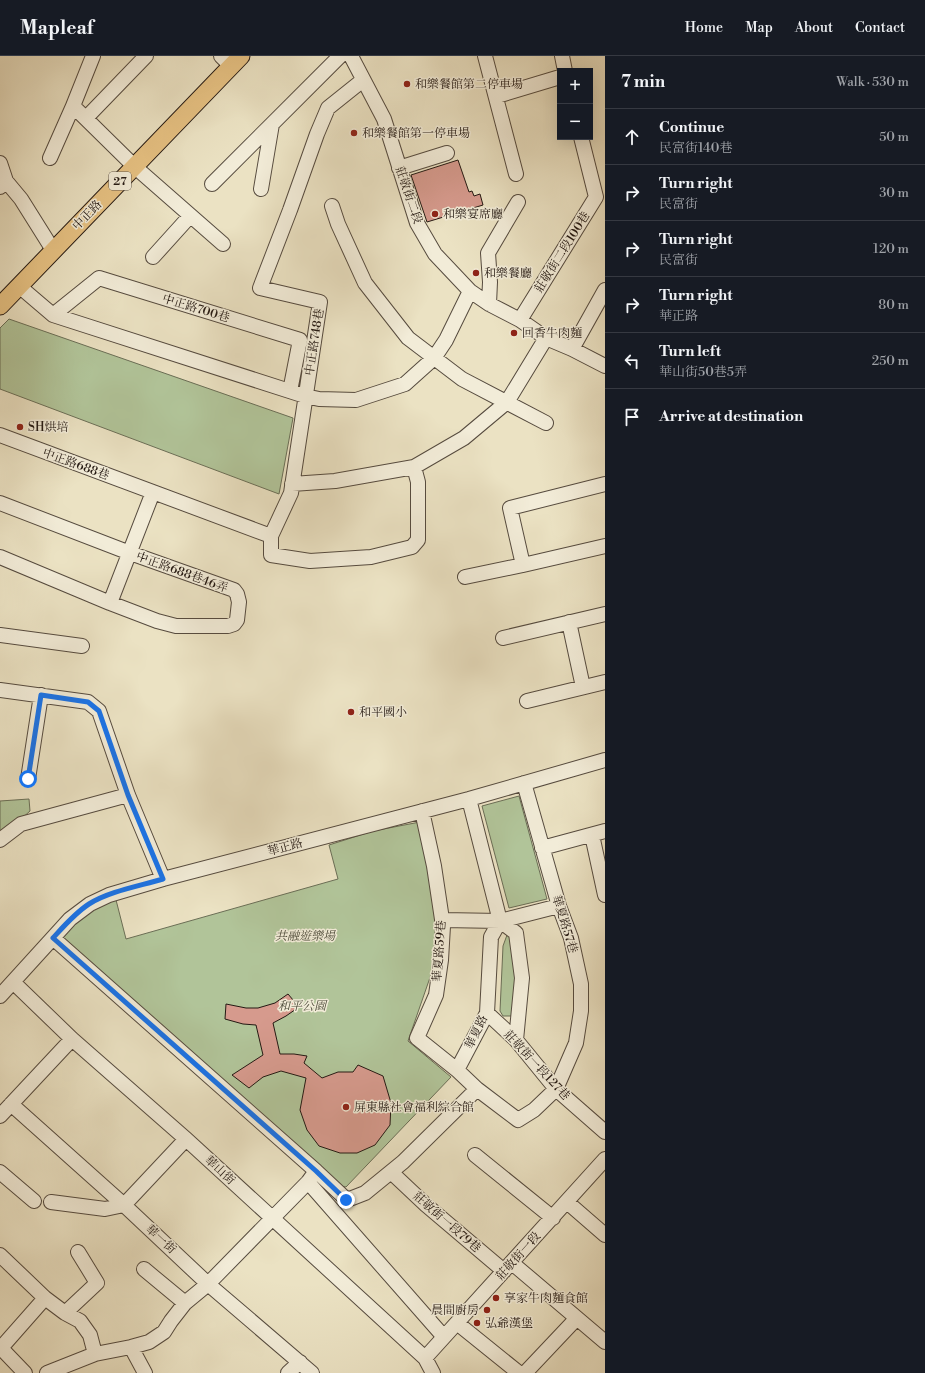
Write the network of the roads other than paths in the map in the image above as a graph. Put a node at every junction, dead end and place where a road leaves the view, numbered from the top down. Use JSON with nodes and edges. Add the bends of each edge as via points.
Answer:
{"nodes":[{"id":1,"x":93,"y":56,"type":"edge"},
{"id":2,"x":146,"y":56,"type":"edge"},
{"id":3,"x":340,"y":56,"type":"edge"},
{"id":4,"x":351,"y":56,"type":"edge"},
{"id":5,"x":485,"y":56,"type":"edge"},
{"id":6,"x":562,"y":56,"type":"edge"},
{"id":7,"x":231,"y":59,"type":"edge"},
{"id":8,"x":564,"y":68,"type":"edge"},
{"id":9,"x":557,"y":79,"type":"edge"},
{"id":10,"x":363,"y":80,"type":"junction"},
{"id":11,"x":497,"y":96,"type":"junction"},
{"id":12,"x":73,"y":106,"type":"junction"},
{"id":13,"x":86,"y":118,"type":"junction"},
{"id":14,"x":272,"y":124,"type":"junction"},
{"id":15,"x":582,"y":140,"type":"edge"},
{"id":16,"x":447,"y":153,"type":"dead end"},
{"id":17,"x":50,"y":158,"type":"dead end"},
{"id":18,"x":0,"y":163,"type":"edge"},
{"id":19,"x":134,"y":166,"type":"junction"},
{"id":20,"x":399,"y":168,"type":"junction"},
{"id":21,"x":516,"y":174,"type":"dead end"},
{"id":22,"x":3,"y":184,"type":"edge"},
{"id":23,"x":212,"y":184,"type":"dead end"},
{"id":24,"x":261,"y":189,"type":"dead end"},
{"id":25,"x":518,"y":202,"type":"dead end"},
{"id":26,"x":332,"y":206,"type":"dead end"},
{"id":27,"x":190,"y":216,"type":"junction"},
{"id":28,"x":223,"y":244,"type":"dead end"},
{"id":29,"x":53,"y":250,"type":"junction"},
{"id":30,"x":153,"y":257,"type":"dead end"},
{"id":31,"x":19,"y":286,"type":"junction"},
{"id":32,"x":605,"y":290,"type":"edge"},
{"id":33,"x":470,"y":291,"type":"junction"},
{"id":34,"x":489,"y":304,"type":"junction"},
{"id":35,"x":0,"y":306,"type":"edge"},
{"id":36,"x":53,"y":315,"type":"junction"},
{"id":37,"x":520,"y":320,"type":"junction"},
{"id":38,"x":546,"y":338,"type":"junction"},
{"id":39,"x":572,"y":349,"type":"junction"},
{"id":40,"x":434,"y":358,"type":"junction"},
{"id":41,"x":605,"y":366,"type":"edge"},
{"id":42,"x":290,"y":391,"type":"junction"},
{"id":43,"x":305,"y":396,"type":"junction"},
{"id":44,"x":507,"y":402,"type":"junction"},
{"id":45,"x":546,"y":423,"type":"dead end"},
{"id":46,"x":0,"y":435,"type":"edge"},
{"id":47,"x":414,"y":467,"type":"junction"},
{"id":48,"x":292,"y":484,"type":"junction"},
{"id":49,"x":605,"y":484,"type":"edge"},
{"id":50,"x":153,"y":492,"type":"junction"},
{"id":51,"x":0,"y":503,"type":"edge"},
{"id":52,"x":271,"y":536,"type":"junction"},
{"id":53,"x":605,"y":546,"type":"edge"},
{"id":54,"x":130,"y":553,"type":"junction"},
{"id":55,"x":0,"y":558,"type":"edge"},
{"id":56,"x":523,"y":565,"type":"junction"},
{"id":57,"x":465,"y":577,"type":"dead end"},
{"id":58,"x":110,"y":603,"type":"junction"},
{"id":59,"x":605,"y":614,"type":"edge"},
{"id":60,"x":569,"y":622,"type":"junction"},
{"id":61,"x":0,"y":635,"type":"edge"},
{"id":62,"x":502,"y":638,"type":"dead end"},
{"id":63,"x":82,"y":646,"type":"dead end"},
{"id":64,"x":605,"y":682,"type":"edge"},
{"id":65,"x":583,"y":687,"type":"junction"},
{"id":66,"x":0,"y":690,"type":"edge"},
{"id":67,"x":41,"y":695,"type":"junction"},
{"id":68,"x":527,"y":700,"type":"dead end"},
{"id":69,"x":605,"y":760,"type":"edge"},
{"id":70,"x":28,"y":779,"type":"dead end"},
{"id":71,"x":524,"y":783,"type":"junction"},
{"id":72,"x":128,"y":795,"type":"junction"},
{"id":73,"x":469,"y":799,"type":"junction"},
{"id":74,"x":422,"y":811,"type":"junction"},
{"id":75,"x":598,"y":833,"type":"edge"},
{"id":76,"x":0,"y":840,"type":"edge"},
{"id":77,"x":542,"y":848,"type":"junction"},
{"id":78,"x":163,"y":879,"type":"junction"},
{"id":79,"x":605,"y":895,"type":"edge"},
{"id":80,"x":559,"y":906,"type":"junction"},
{"id":81,"x":443,"y":920,"type":"junction"},
{"id":82,"x":500,"y":921,"type":"junction"},
{"id":83,"x":53,"y":938,"type":"junction"},
{"id":84,"x":13,"y":982,"type":"junction"},
{"id":85,"x":0,"y":996,"type":"edge"},
{"id":86,"x":486,"y":1013,"type":"junction"},
{"id":87,"x":72,"y":1039,"type":"junction"},
{"id":88,"x":516,"y":1040,"type":"junction"},
{"id":89,"x":457,"y":1070,"type":"junction"},
{"id":90,"x":556,"y":1089,"type":"junction"},
{"id":91,"x":477,"y":1090,"type":"junction"},
{"id":92,"x":11,"y":1104,"type":"junction"},
{"id":93,"x":0,"y":1116,"type":"edge"},
{"id":94,"x":605,"y":1132,"type":"edge"},
{"id":95,"x":186,"y":1139,"type":"junction"},
{"id":96,"x":475,"y":1154,"type":"dead end"},
{"id":97,"x":605,"y":1159,"type":"edge"},
{"id":98,"x":316,"y":1171,"type":"junction"},
{"id":99,"x":0,"y":1172,"type":"edge"},
{"id":100,"x":391,"y":1172,"type":"junction"},
{"id":101,"x":308,"y":1182,"type":"junction"},
{"id":102,"x":34,"y":1201,"type":"dead end"},
{"id":103,"x":51,"y":1202,"type":"dead end"},
{"id":104,"x":567,"y":1202,"type":"junction"},
{"id":105,"x":124,"y":1205,"type":"junction"},
{"id":106,"x":553,"y":1218,"type":"junction"},
{"id":107,"x":273,"y":1219,"type":"junction"},
{"id":108,"x":605,"y":1235,"type":"edge"},
{"id":109,"x":78,"y":1252,"type":"dead end"},
{"id":110,"x":0,"y":1255,"type":"edge"},
{"id":111,"x":508,"y":1267,"type":"junction"},
{"id":112,"x":144,"y":1269,"type":"dead end"},
{"id":113,"x":208,"y":1284,"type":"junction"},
{"id":114,"x":45,"y":1298,"type":"junction"},
{"id":115,"x":184,"y":1304,"type":"junction"},
{"id":116,"x":65,"y":1313,"type":"junction"},
{"id":117,"x":576,"y":1319,"type":"junction"},
{"id":118,"x":457,"y":1323,"type":"junction"},
{"id":119,"x":444,"y":1337,"type":"junction"},
{"id":120,"x":605,"y":1342,"type":"edge"},
{"id":121,"x":131,"y":1347,"type":"junction"},
{"id":122,"x":1,"y":1348,"type":"edge"},
{"id":123,"x":95,"y":1354,"type":"junction"},
{"id":124,"x":426,"y":1358,"type":"junction"},
{"id":125,"x":300,"y":1362,"type":"junction"},
{"id":126,"x":25,"y":1373,"type":"edge"},
{"id":127,"x":47,"y":1373,"type":"edge"},
{"id":128,"x":145,"y":1373,"type":"edge"},
{"id":129,"x":288,"y":1373,"type":"edge"},
{"id":130,"x":312,"y":1373,"type":"edge"},
{"id":131,"x":433,"y":1373,"type":"edge"},
{"id":132,"x":519,"y":1373,"type":"edge"},
{"id":133,"x":525,"y":1373,"type":"edge"}],
"edges":[{"from":1,"to":12,"type":"street"},
{"from":2,"to":13,"type":"street"},
{"from":3,"to":14,"type":"street"},
{"from":4,"to":10,"type":"street","name":"莊敬街二段"},
{"from":5,"to":11,"type":"street"},
{"from":6,"to":8,"type":"street"},
{"from":7,"to":19,"type":"main road","name":"中正路","number":"27"},
{"from":9,"to":11,"type":"street"},
{"from":10,"to":20,"type":"street","name":"莊敬街二段","via":[[384,119]]},
{"from":10,"to":43,"type":"street","name":"中正路748巷","via":[[328,108],[260,288],[320,302]]},
{"from":11,"to":21,"type":"street"},
{"from":12,"to":13,"type":"street"},
{"from":12,"to":17,"type":"street"},
{"from":13,"to":19,"type":"street"},
{"from":14,"to":23,"type":"street"},
{"from":14,"to":24,"type":"street"},
{"from":15,"to":37,"type":"street","name":"莊敬街二段100巷","via":[[596,197]]},
{"from":16,"to":20,"type":"street"},
{"from":18,"to":22,"type":"street"},
{"from":19,"to":27,"type":"street"},
{"from":19,"to":29,"type":"main road","name":"中正路","number":"27"},
{"from":20,"to":33,"type":"street","name":"莊敬街二段","via":[[417,223],[435,254]]},
{"from":22,"to":29,"type":"street","via":[[21,199]]},
{"from":25,"to":34,"type":"street","via":[[488,253]]},
{"from":26,"to":40,"type":"street","via":[[365,283],[408,338]]},
{"from":27,"to":28,"type":"street"},
{"from":27,"to":30,"type":"street"},
{"from":29,"to":31,"type":"main road","name":"中正路","number":"27"},
{"from":31,"to":35,"type":"main road","name":"中正路","number":"27"},
{"from":31,"to":36,"type":"street"},
{"from":32,"to":39,"type":"street"},
{"from":33,"to":34,"type":"street","name":"莊敬街二段"},
{"from":33,"to":40,"type":"street","via":[[446,340]]},
{"from":34,"to":37,"type":"street","name":"莊敬街二段"},
{"from":36,"to":42,"type":"street"},
{"from":36,"to":42,"type":"street","name":"中正路700巷","via":[[99,278],[300,340]]},
{"from":37,"to":38,"type":"street","name":"莊敬街二段"},
{"from":38,"to":39,"type":"street","name":"莊敬街二段"},
{"from":38,"to":44,"type":"street"},
{"from":39,"to":41,"type":"street","name":"莊敬街二段"},
{"from":40,"to":43,"type":"street","via":[[405,384],[356,400]]},
{"from":40,"to":44,"type":"street","via":[[462,379]]},
{"from":42,"to":43,"type":"street"},
{"from":43,"to":48,"type":"street","name":"中正路748巷"},
{"from":44,"to":45,"type":"street"},
{"from":44,"to":47,"type":"street","via":[[464,438]]},
{"from":46,"to":50,"type":"street","name":"中正路688巷"},
{"from":47,"to":48,"type":"street","via":[[335,481]]},
{"from":47,"to":52,"type":"street","name":"中正路748巷","via":[[418,482],[418,540],[412,547],[371,557],[310,561],[271,555]]},
{"from":48,"to":52,"type":"street","name":"中正路748巷"},
{"from":49,"to":56,"type":"street","via":[[510,508]]},
{"from":50,"to":52,"type":"street","name":"中正路688巷"},
{"from":50,"to":54,"type":"street"},
{"from":51,"to":54,"type":"street","name":"中正路688巷46弄"},
{"from":53,"to":56,"type":"street"},
{"from":54,"to":58,"type":"street"},
{"from":54,"to":58,"type":"street","name":"中正路688巷46弄","via":[[234,590],[239,602],[237,620],[228,626],[176,626]]},
{"from":55,"to":58,"type":"street","name":"中正路688巷46弄"},
{"from":56,"to":57,"type":"street"},
{"from":59,"to":60,"type":"street"},
{"from":60,"to":62,"type":"street"},
{"from":60,"to":65,"type":"street"},
{"from":61,"to":63,"type":"street"},
{"from":64,"to":65,"type":"street"},
{"from":65,"to":68,"type":"street"},
{"from":66,"to":67,"type":"street"},
{"from":67,"to":70,"type":"street"},
{"from":67,"to":72,"type":"street","via":[[88,702],[99,711]]},
{"from":69,"to":71,"type":"street","name":"華正路"},
{"from":71,"to":73,"type":"street","name":"華正路"},
{"from":71,"to":77,"type":"street","name":"華夏路57巷"},
{"from":72,"to":76,"type":"street","via":[[21,824]]},
{"from":72,"to":78,"type":"street"},
{"from":73,"to":74,"type":"street","name":"華正路"},
{"from":73,"to":82,"type":"street"},
{"from":74,"to":78,"type":"street","name":"華正路"},
{"from":74,"to":81,"type":"street","name":"華夏路59巷"},
{"from":75,"to":77,"type":"street"},
{"from":75,"to":79,"type":"street"},
{"from":77,"to":80,"type":"street","name":"華夏路57巷"},
{"from":78,"to":83,"type":"street","name":"華正路","via":[[109,895],[90,904],[70,919]]},
{"from":80,"to":82,"type":"street"},
{"from":80,"to":90,"type":"street","name":"華夏路57巷","via":[[572,938],[580,984],[581,1011],[576,1043]]},
{"from":81,"to":82,"type":"street"},
{"from":81,"to":89,"type":"street","name":"華夏路59巷","via":[[436,995],[417,1038]]},
{"from":82,"to":86,"type":"street","name":"華夏路","via":[[491,937]]},
{"from":82,"to":88,"type":"street","via":[[516,933],[522,978]]},
{"from":83,"to":84,"type":"street","name":"華正路"},
{"from":83,"to":98,"type":"street"},
{"from":84,"to":85,"type":"street","name":"華正路"},
{"from":84,"to":87,"type":"street","name":"華山街"},
{"from":86,"to":88,"type":"street","name":"莊敬街一段127巷"},
{"from":86,"to":89,"type":"street","name":"華夏路"},
{"from":87,"to":92,"type":"street"},
{"from":87,"to":95,"type":"street","name":"華山街"},
{"from":88,"to":90,"type":"street","name":"莊敬街一段127巷"},
{"from":89,"to":91,"type":"street"},
{"from":90,"to":91,"type":"street","via":[[534,1110],[518,1120]]},
{"from":90,"to":94,"type":"street","name":"莊敬街一段127巷"},
{"from":91,"to":100,"type":"street"},
{"from":92,"to":93,"type":"street"},
{"from":92,"to":105,"type":"street","name":"華一街"},
{"from":95,"to":105,"type":"street"},
{"from":95,"to":107,"type":"street","name":"華山街"},
{"from":96,"to":106,"type":"street"},
{"from":97,"to":104,"type":"street","name":"莊敬街一段"},
{"from":98,"to":100,"type":"street","via":[[346,1200],[365,1193]]},
{"from":98,"to":101,"type":"street"},
{"from":99,"to":102,"type":"street"},
{"from":100,"to":111,"type":"street","name":"莊敬街一段79巷","via":[[426,1206]]},
{"from":101,"to":107,"type":"street"},
{"from":101,"to":119,"type":"street"},
{"from":103,"to":105,"type":"street","via":[[105,1209]]},
{"from":104,"to":106,"type":"street","name":"莊敬街一段"},
{"from":104,"to":108,"type":"street"},
{"from":105,"to":113,"type":"street","name":"華一街"},
{"from":106,"to":111,"type":"street","name":"莊敬街一段"},
{"from":107,"to":113,"type":"street"},
{"from":107,"to":124,"type":"street","name":"華山街"},
{"from":109,"to":116,"type":"street","via":[[97,1283]]},
{"from":110,"to":114,"type":"street"},
{"from":111,"to":117,"type":"street","name":"莊敬街一段79巷"},
{"from":111,"to":118,"type":"street","name":"莊敬街一段"},
{"from":112,"to":115,"type":"street"},
{"from":113,"to":115,"type":"street"},
{"from":113,"to":125,"type":"street","name":"華一街"},
{"from":114,"to":116,"type":"street"},
{"from":114,"to":122,"type":"street"},
{"from":115,"to":121,"type":"street","via":[[164,1332],[149,1342]]},
{"from":116,"to":123,"type":"street","via":[[80,1322],[90,1335]]},
{"from":117,"to":120,"type":"street","name":"莊敬街一段79巷"},
{"from":117,"to":133,"type":"street"},
{"from":118,"to":119,"type":"street","name":"莊敬街一段"},
{"from":118,"to":132,"type":"street"},
{"from":119,"to":124,"type":"street","name":"莊敬街一段"},
{"from":121,"to":123,"type":"street"},
{"from":121,"to":128,"type":"street"},
{"from":122,"to":126,"type":"street"},
{"from":123,"to":127,"type":"street"},
{"from":124,"to":131,"type":"street"},
{"from":125,"to":129,"type":"street"},
{"from":125,"to":130,"type":"street","name":"華一街"}]}
